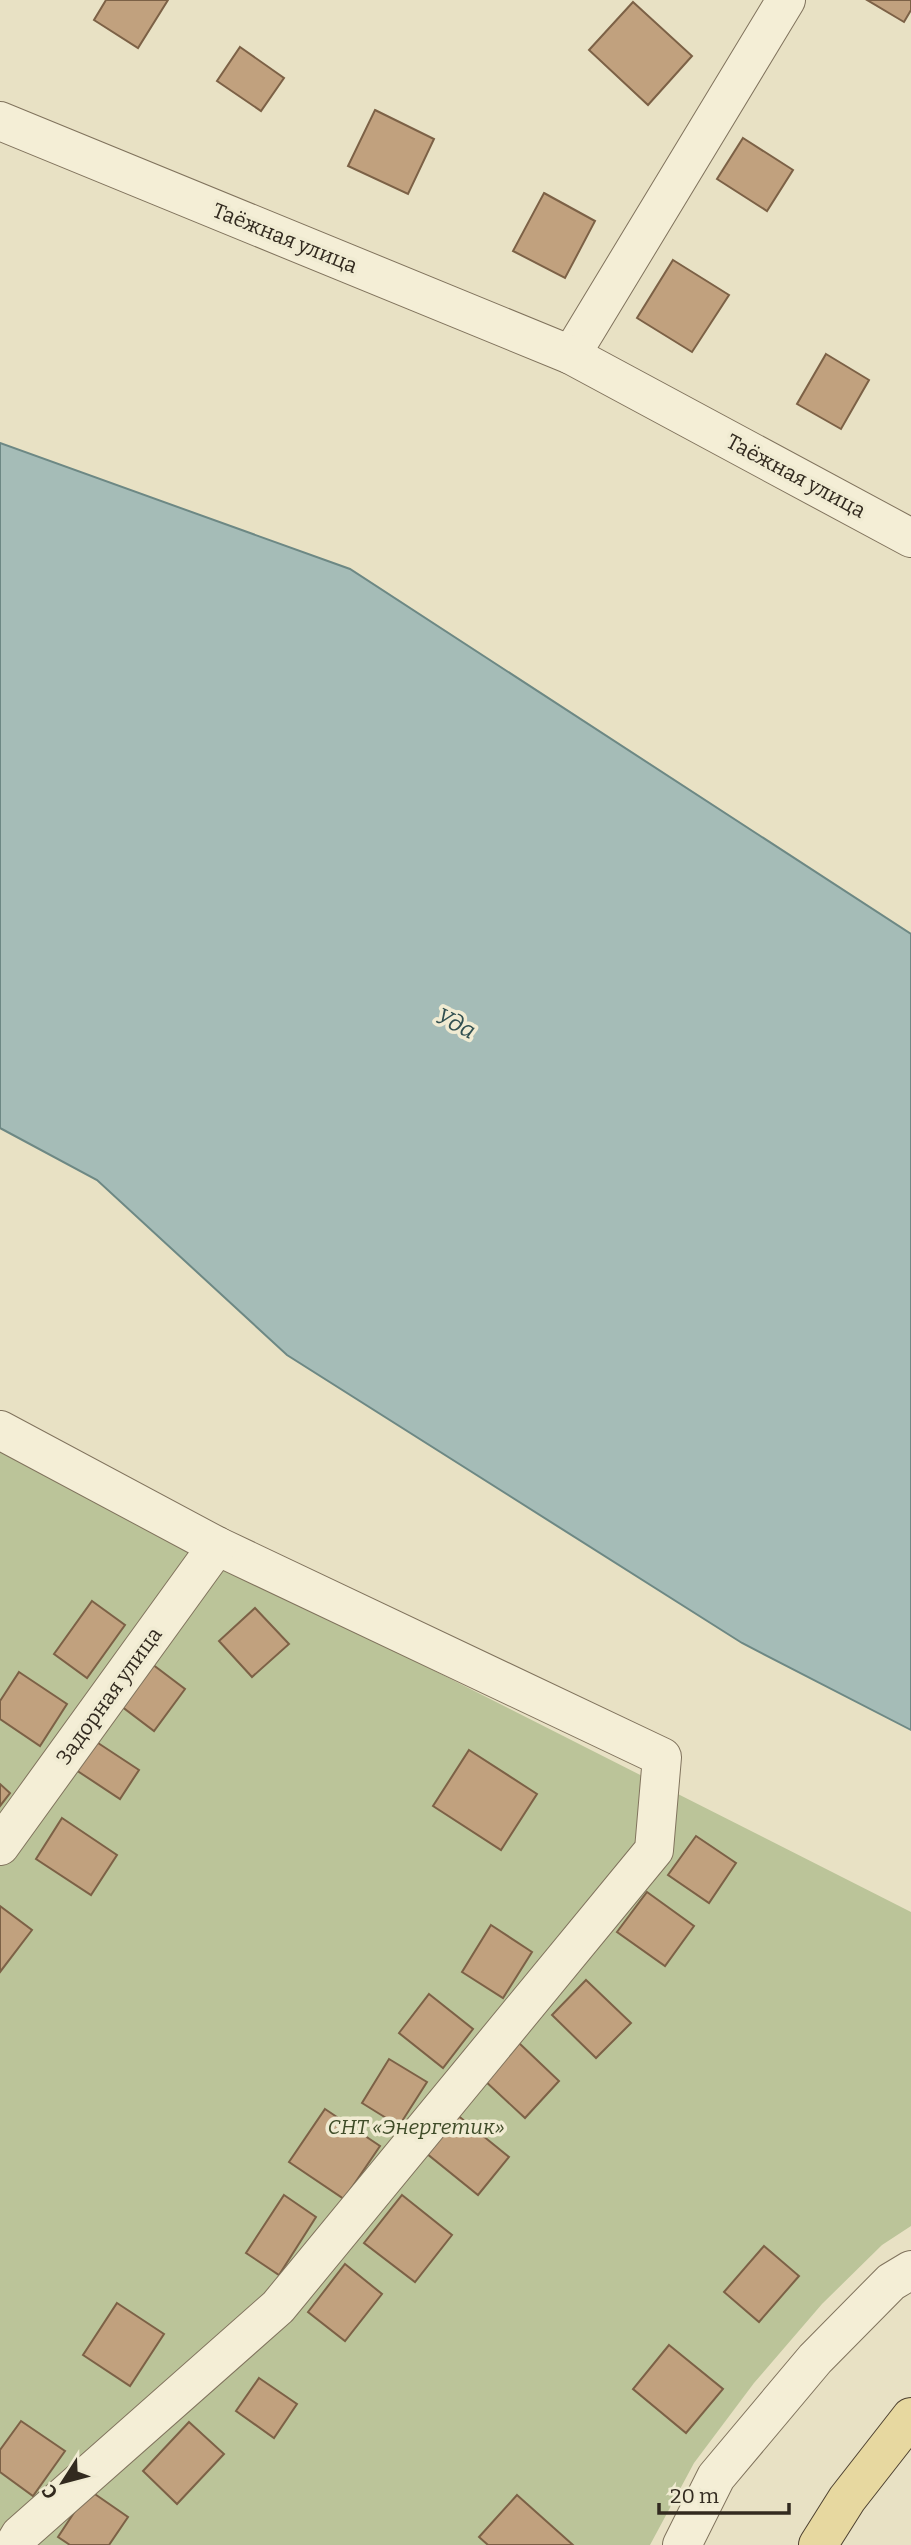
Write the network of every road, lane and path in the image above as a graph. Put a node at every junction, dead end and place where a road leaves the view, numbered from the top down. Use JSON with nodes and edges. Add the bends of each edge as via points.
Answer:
{"nodes":[{"id":1,"x":786,"y":0,"type":"edge"},
{"id":2,"x":0,"y":121,"type":"edge"},
{"id":3,"x":571,"y":355,"type":"junction"},
{"id":4,"x":911,"y":538,"type":"edge"},
{"id":5,"x":0,"y":1430,"type":"edge"},
{"id":6,"x":217,"y":1546,"type":"junction"},
{"id":7,"x":0,"y":1846,"type":"edge"},
{"id":8,"x":911,"y":2270,"type":"edge"},
{"id":9,"x":911,"y":2417,"type":"edge"},
{"id":10,"x":11,"y":2534,"type":"edge"},
{"id":11,"x":682,"y":2545,"type":"edge"},
{"id":12,"x":818,"y":2545,"type":"edge"}],
"edges":[{"from":1,"to":3,"type":"street"},
{"from":2,"to":3,"type":"street","name":"Таёжная улица"},
{"from":3,"to":4,"type":"street","name":"Таёжная улица"},
{"from":5,"to":6,"type":"street"},
{"from":6,"to":7,"type":"street","name":"Задорная улица"},
{"from":6,"to":10,"type":"street","via":[[662,1757],[654,1850],[278,2307]]},
{"from":8,"to":11,"type":"street","via":[[891,2282],[815,2359],[716,2477]]},
{"from":9,"to":12,"type":"main road","via":[[847,2499]]}]}
